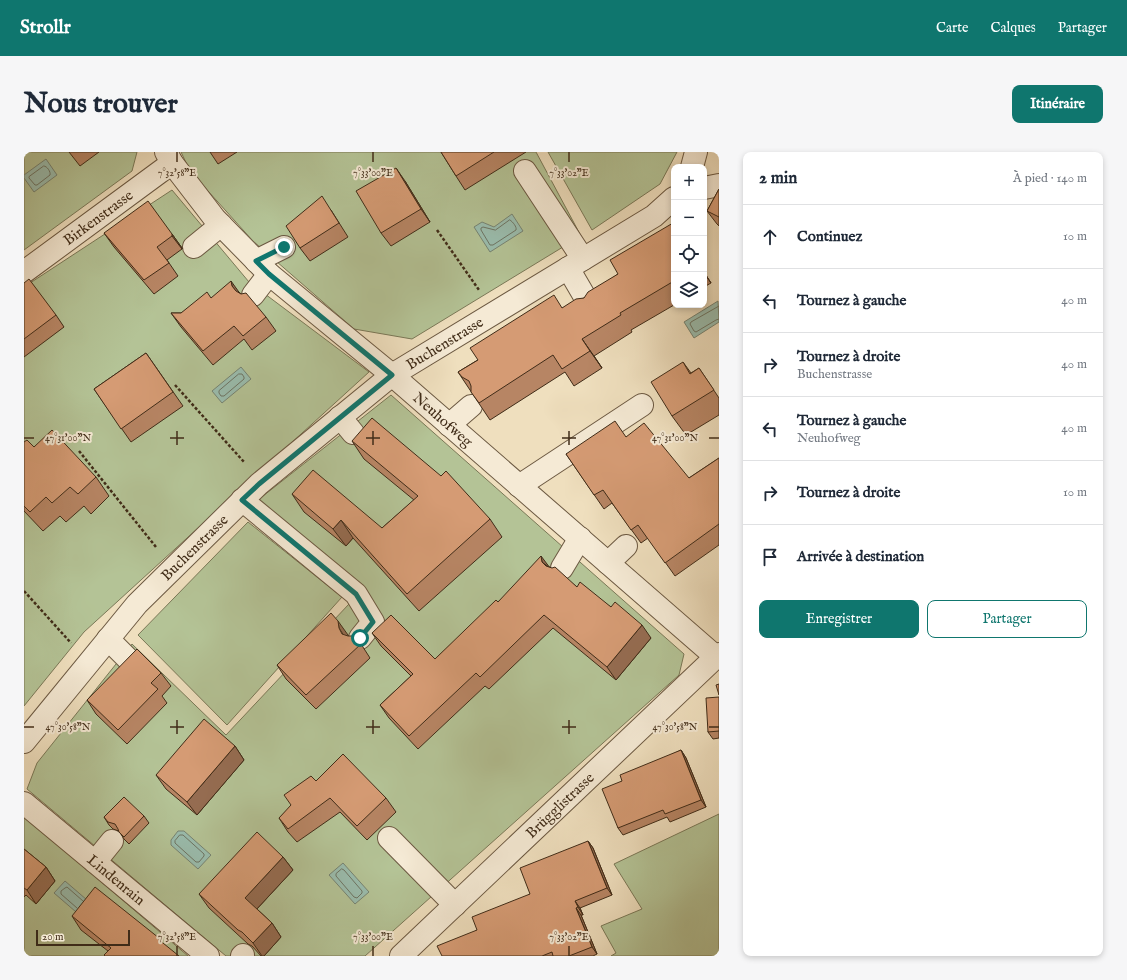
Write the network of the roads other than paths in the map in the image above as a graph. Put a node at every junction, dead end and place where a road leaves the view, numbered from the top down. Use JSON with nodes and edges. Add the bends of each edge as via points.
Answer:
{"nodes":[{"id":1,"x":696,"y":152,"type":"edge"},
{"id":2,"x":169,"y":157,"type":"edge"},
{"id":3,"x":693,"y":164,"type":"edge"},
{"id":4,"x":525,"y":171,"type":"dead end"},
{"id":5,"x":719,"y":185,"type":"edge"},
{"id":6,"x":707,"y":187,"type":"edge"},
{"id":7,"x":672,"y":200,"type":"edge"},
{"id":8,"x":221,"y":225,"type":"junction"},
{"id":9,"x":194,"y":247,"type":"dead end"},
{"id":10,"x":284,"y":247,"type":"dead end"},
{"id":11,"x":575,"y":264,"type":"junction"},
{"id":12,"x":25,"y":268,"type":"edge"},
{"id":13,"x":263,"y":268,"type":"junction"},
{"id":14,"x":253,"y":295,"type":"dead end"},
{"id":15,"x":589,"y":304,"type":"edge"},
{"id":16,"x":392,"y":375,"type":"junction"},
{"id":17,"x":642,"y":405,"type":"dead end"},
{"id":18,"x":471,"y":406,"type":"edge"},
{"id":19,"x":449,"y":425,"type":"junction"},
{"id":20,"x":519,"y":486,"type":"junction"},
{"id":21,"x":242,"y":500,"type":"junction"},
{"id":22,"x":580,"y":538,"type":"junction"},
{"id":23,"x":626,"y":546,"type":"dead end"},
{"id":24,"x":608,"y":562,"type":"junction"},
{"id":25,"x":562,"y":568,"type":"dead end"},
{"id":26,"x":360,"y":638,"type":"dead end"},
{"id":27,"x":108,"y":639,"type":"junction"},
{"id":28,"x":718,"y":655,"type":"edge"},
{"id":29,"x":129,"y":660,"type":"edge"},
{"id":30,"x":24,"y":742,"type":"edge"},
{"id":31,"x":24,"y":803,"type":"edge"},
{"id":32,"x":389,"y":838,"type":"dead end"},
{"id":33,"x":112,"y":841,"type":"dead end"},
{"id":34,"x":95,"y":862,"type":"junction"},
{"id":35,"x":455,"y":905,"type":"junction"},
{"id":36,"x":208,"y":956,"type":"edge"},
{"id":37,"x":401,"y":956,"type":"edge"}],
"edges":[{"from":1,"to":3,"type":"street"},
{"from":2,"to":8,"type":"street","name":"Neuhofweg"},
{"from":2,"to":12,"type":"street","name":"Birkenstrasse"},
{"from":4,"to":11,"type":"street"},
{"from":5,"to":6,"type":"street"},
{"from":7,"to":11,"type":"street","name":"Buchenstrasse","via":[[654,216]]},
{"from":8,"to":9,"type":"street"},
{"from":8,"to":13,"type":"street","name":"Neuhofweg"},
{"from":10,"to":13,"type":"street"},
{"from":11,"to":15,"type":"street"},
{"from":11,"to":16,"type":"street","name":"Buchenstrasse"},
{"from":13,"to":14,"type":"street"},
{"from":13,"to":16,"type":"street","name":"Neuhofweg"},
{"from":16,"to":19,"type":"street","name":"Neuhofweg"},
{"from":16,"to":21,"type":"street","name":"Buchenstrasse","via":[[347,425],[261,482]]},
{"from":17,"to":20,"type":"street"},
{"from":18,"to":19,"type":"street"},
{"from":19,"to":20,"type":"street","name":"Neuhofweg"},
{"from":20,"to":22,"type":"street","name":"Neuhofweg"},
{"from":21,"to":26,"type":"street","via":[[356,594],[373,622]]},
{"from":21,"to":27,"type":"street","name":"Buchenstrasse","via":[[137,604]]},
{"from":22,"to":24,"type":"street","name":"Neuhofweg"},
{"from":22,"to":25,"type":"street"},
{"from":23,"to":24,"type":"street"},
{"from":24,"to":28,"type":"street","name":"Neuhofweg"},
{"from":27,"to":29,"type":"street"},
{"from":27,"to":30,"type":"street","name":"Buchenstrasse"},
{"from":28,"to":35,"type":"street","name":"Brügglistrasse"},
{"from":31,"to":34,"type":"street","name":"Lindenrain"},
{"from":32,"to":35,"type":"street"},
{"from":33,"to":34,"type":"street"},
{"from":34,"to":36,"type":"street","name":"Lindenrain"},
{"from":35,"to":37,"type":"street","name":"Brügglistrasse"}]}
